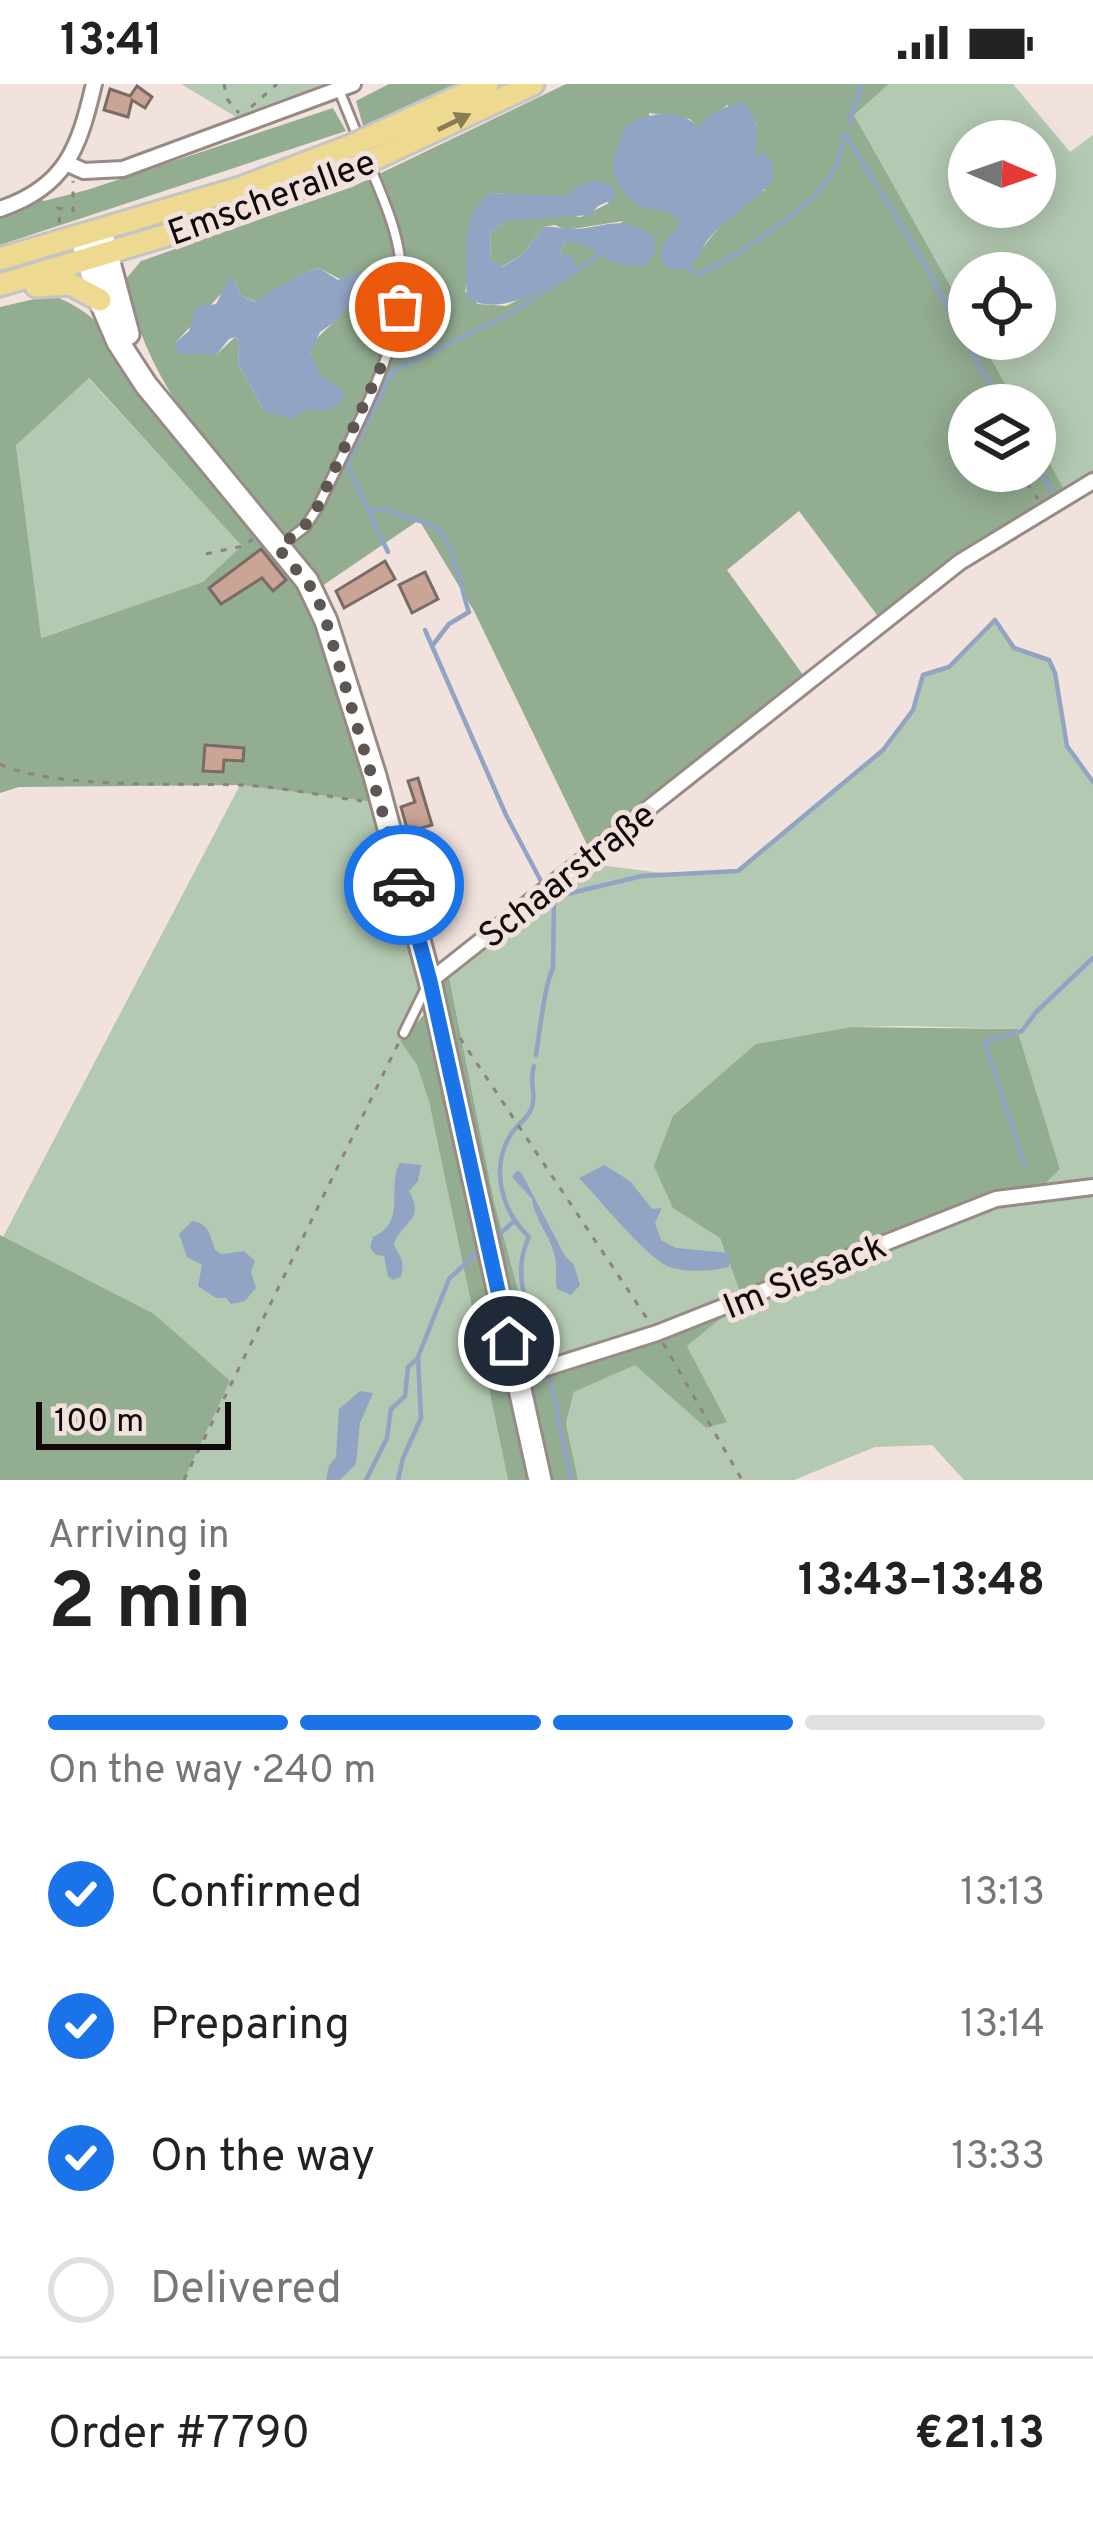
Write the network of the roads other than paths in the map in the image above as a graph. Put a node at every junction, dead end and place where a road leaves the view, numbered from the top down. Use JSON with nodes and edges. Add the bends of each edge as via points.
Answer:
{"nodes":[{"id":1,"x":94,"y":84,"type":"edge"},
{"id":2,"x":487,"y":84,"type":"edge"},
{"id":3,"x":533,"y":84,"type":"edge"},
{"id":4,"x":346,"y":87,"type":"edge"},
{"id":5,"x":364,"y":152,"type":"junction"},
{"id":6,"x":66,"y":163,"type":"junction"},
{"id":7,"x":0,"y":208,"type":"edge"},
{"id":8,"x":81,"y":232,"type":"junction"},
{"id":9,"x":98,"y":258,"type":"junction"},
{"id":10,"x":0,"y":259,"type":"edge"},
{"id":11,"x":0,"y":285,"type":"edge"},
{"id":12,"x":0,"y":295,"type":"edge"},
{"id":13,"x":100,"y":300,"type":"junction"},
{"id":14,"x":146,"y":385,"type":"junction"},
{"id":15,"x":1093,"y":481,"type":"edge"},
{"id":16,"x":272,"y":540,"type":"junction"},
{"id":17,"x":430,"y":981,"type":"junction"},
{"id":18,"x":404,"y":1033,"type":"road end"},
{"id":19,"x":1093,"y":1187,"type":"edge"},
{"id":20,"x":518,"y":1377,"type":"junction"},
{"id":21,"x":540,"y":1480,"type":"edge"}],
"edges":[{"from":1,"to":6,"type":"street"},
{"from":2,"to":5,"type":"main road","name":"Emscherallee"},
{"from":5,"to":3,"type":"main road","name":"Emscherallee","one_way":true},
{"from":4,"to":6,"type":"street","via":[[123,169],[84,171]]},
{"from":4,"to":16,"type":"lane","via":[[391,218],[400,307],[318,506],[304,527]]},
{"from":5,"to":8,"type":"main road","name":"Emscherallee"},
{"from":5,"to":9,"type":"main road","name":"Emscherallee","via":[[304,189]]},
{"from":6,"to":7,"type":"street","via":[[44,190]]},
{"from":8,"to":9,"type":"street"},
{"from":8,"to":10,"type":"main road","name":"Emscherallee"},
{"from":9,"to":11,"type":"main road","name":"Emscherallee"},
{"from":9,"to":13,"type":"street"},
{"from":9,"to":14,"type":"street"},
{"from":12,"to":13,"type":"main road","via":[[58,283]]},
{"from":13,"to":14,"type":"street"},
{"from":14,"to":16,"type":"street"},
{"from":15,"to":17,"type":"street","name":"Schaarstraße","via":[[960,562]]},
{"from":16,"to":17,"type":"street","via":[[315,592]]},
{"from":17,"to":18,"type":"lane","name":"Schaarstraße"},
{"from":17,"to":20,"type":"street"},
{"from":19,"to":20,"type":"street","name":"Im Siesack","via":[[996,1199],[657,1333]]},
{"from":20,"to":21,"type":"street"}]}
